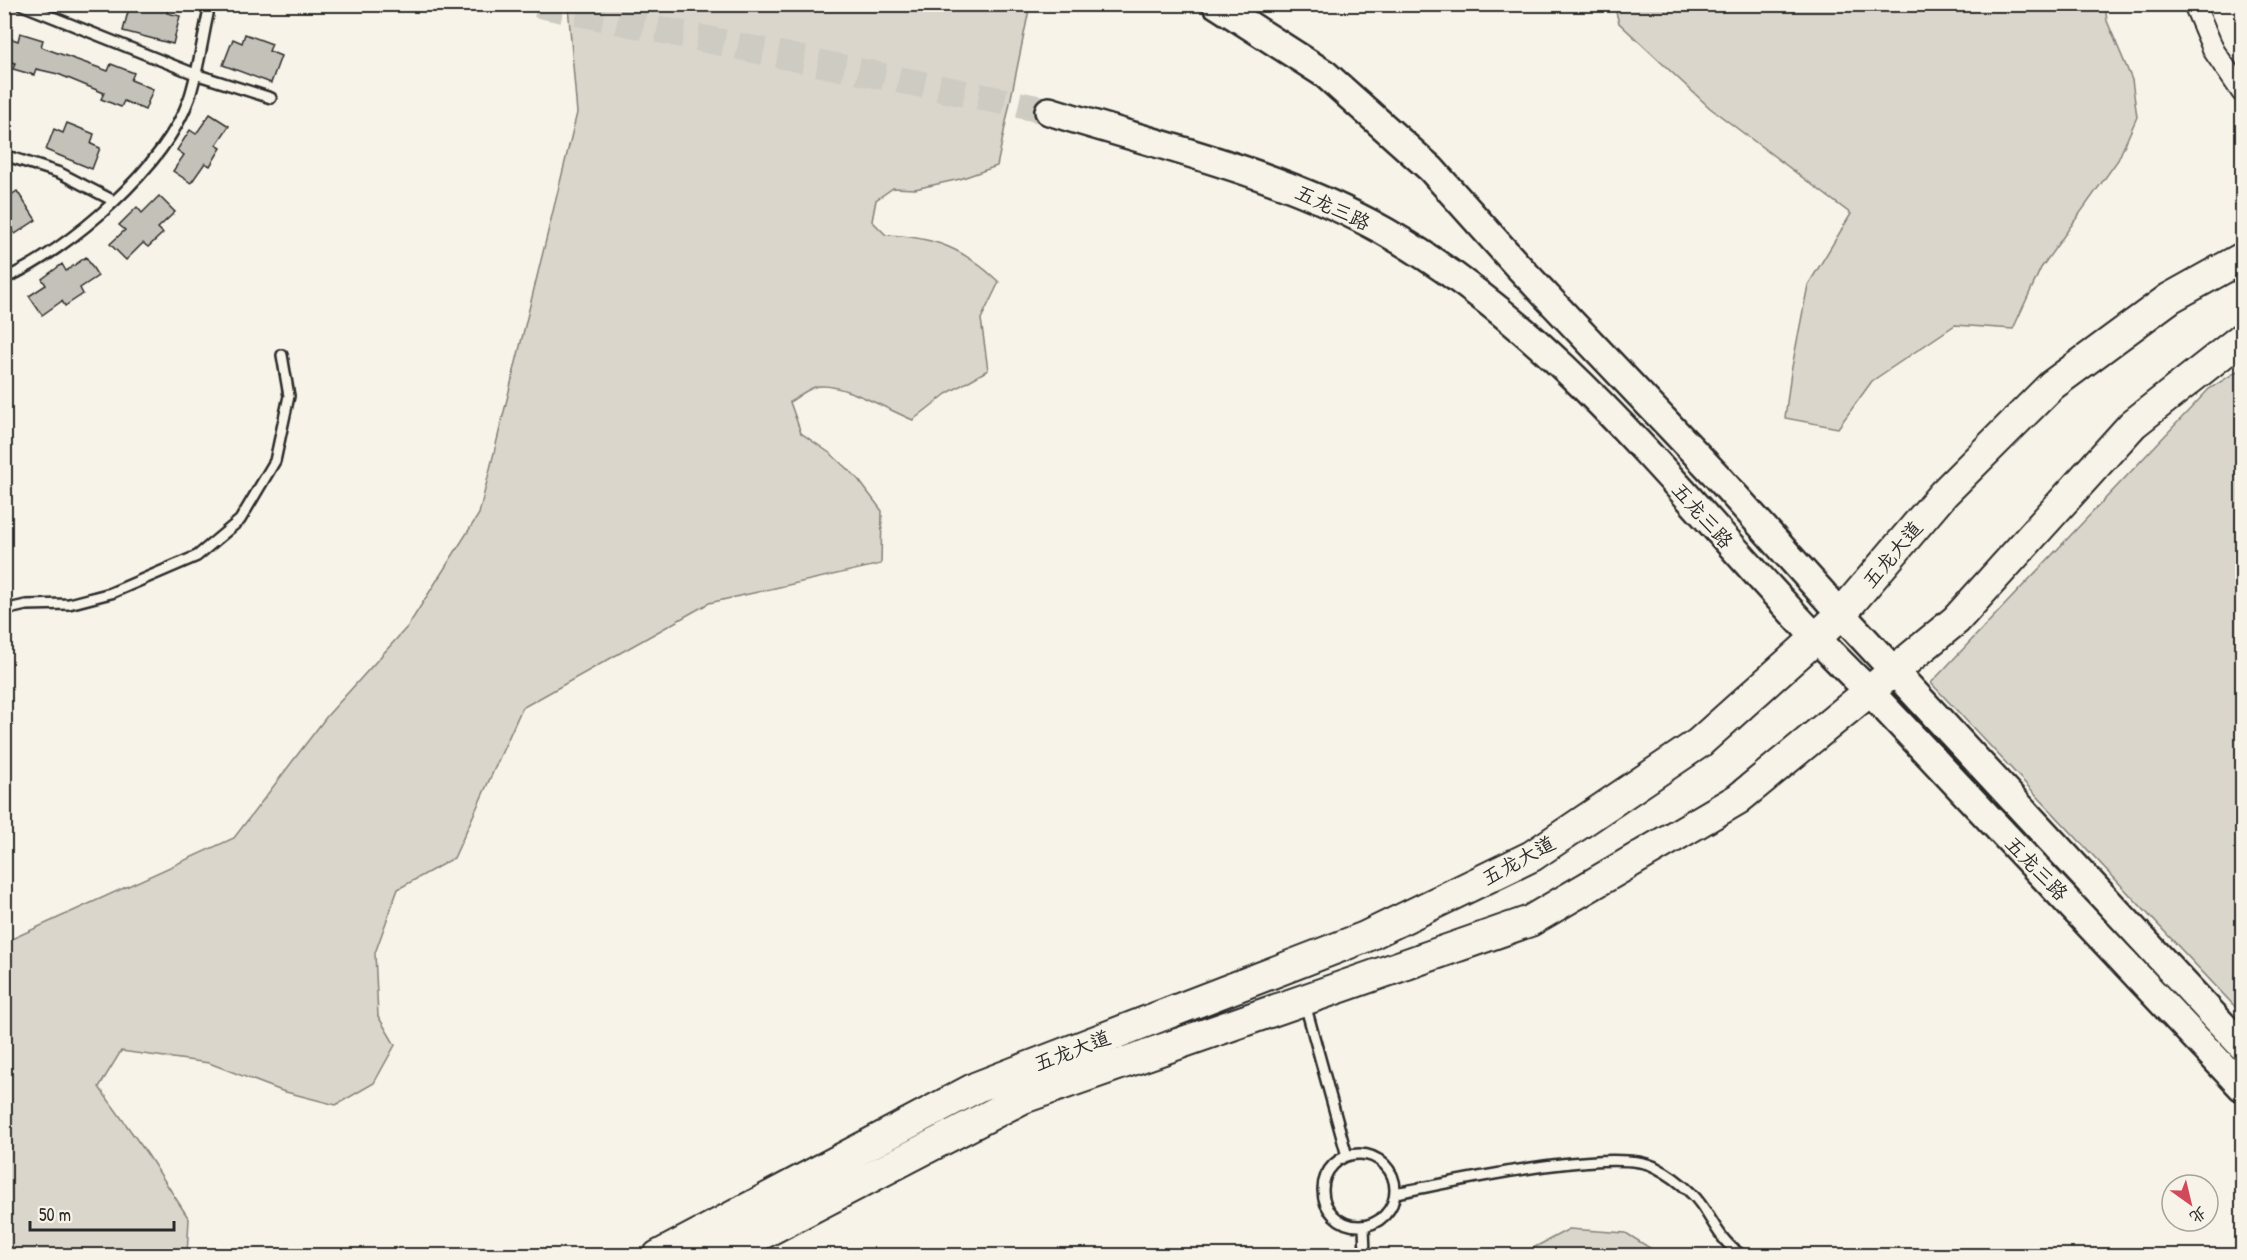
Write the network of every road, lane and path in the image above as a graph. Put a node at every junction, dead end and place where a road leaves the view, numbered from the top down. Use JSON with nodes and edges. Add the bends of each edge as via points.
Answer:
{"nodes":[{"id":1,"x":20,"y":4,"type":"edge"},
{"id":2,"x":1216,"y":4,"type":"edge"},
{"id":3,"x":2194,"y":4,"type":"edge"},
{"id":4,"x":208,"y":14,"type":"dead end"},
{"id":5,"x":195,"y":74,"type":"junction"},
{"id":6,"x":2242,"y":92,"type":"edge"},
{"id":7,"x":271,"y":98,"type":"dead end"},
{"id":8,"x":1049,"y":111,"type":"tunnel mouth"},
{"id":9,"x":4,"y":155,"type":"edge"},
{"id":10,"x":114,"y":201,"type":"junction"},
{"id":11,"x":2242,"y":258,"type":"edge"},
{"id":12,"x":4,"y":279,"type":"edge"},
{"id":13,"x":2242,"y":338,"type":"edge"},
{"id":14,"x":282,"y":355,"type":"dead end"},
{"id":15,"x":4,"y":610,"type":"edge"},
{"id":16,"x":1841,"y":614,"type":"junction"},
{"id":17,"x":1815,"y":639,"type":"junction"},
{"id":18,"x":1895,"y":672,"type":"junction"},
{"id":19,"x":1871,"y":693,"type":"junction"},
{"id":20,"x":1303,"y":999,"type":"junction"},
{"id":21,"x":2242,"y":1046,"type":"edge"},
{"id":22,"x":2242,"y":1087,"type":"edge"},
{"id":23,"x":1347,"y":1156,"type":"junction"},
{"id":24,"x":1395,"y":1193,"type":"junction"},
{"id":25,"x":1364,"y":1226,"type":"junction"},
{"id":26,"x":658,"y":1256,"type":"edge"},
{"id":27,"x":719,"y":1256,"type":"edge"},
{"id":28,"x":1365,"y":1256,"type":"edge"},
{"id":29,"x":1744,"y":1256,"type":"edge"}],
"edges":[{"from":1,"to":5,"type":"lane"},
{"from":2,"to":16,"type":"main road","name":"五龙三路","via":[[1326,74],[1431,168]]},
{"from":3,"to":6,"type":"street","via":[[2214,51]]},
{"from":4,"to":5,"type":"lane"},
{"from":5,"to":7,"type":"lane"},
{"from":5,"to":10,"type":"lane","via":[[189,99],[167,144]]},
{"from":8,"to":17,"type":"main road","name":"五龙三路","via":[[1284,184],[1384,231],[1486,298],[1603,406]]},
{"from":9,"to":10,"type":"lane","via":[[60,173]]},
{"from":10,"to":12,"type":"lane","via":[[68,242]]},
{"from":11,"to":16,"type":"main road","name":"五龙大道","via":[[2170,298],[2052,385],[1943,494]]},
{"from":13,"to":18,"type":"main road","name":"五龙大道","via":[[2133,424],[1956,620]]},
{"from":14,"to":15,"type":"lane","via":[[289,396],[275,461],[240,520],[197,556],[111,593],[69,604]]},
{"from":16,"to":17,"type":"main road","name":"五龙大道"},
{"from":16,"to":18,"type":"main road","name":"五龙三路"},
{"from":17,"to":19,"type":"main road","name":"五龙三路"},
{"from":17,"to":26,"type":"main road","name":"五龙大道","via":[[1699,743],[1532,856],[1365,937],[977,1087]]},
{"from":18,"to":19,"type":"main road","name":"五龙大道"},
{"from":18,"to":21,"type":"main road","name":"五龙三路"},
{"from":19,"to":20,"type":"main road","name":"五龙大道","via":[[1738,799],[1530,921]]},
{"from":19,"to":22,"type":"main road","name":"五龙三路"},
{"from":20,"to":23,"type":"lane"},
{"from":20,"to":27,"type":"main road","name":"五龙大道","via":[[1023,1098]]},
{"from":23,"to":24,"type":"lane","via":[[1358,1154],[1380,1161],[1391,1175]]},
{"from":23,"to":25,"type":"lane","via":[[1336,1162],[1324,1181],[1325,1204],[1340,1221]]},
{"from":24,"to":25,"type":"lane","via":[[1385,1215]]},
{"from":24,"to":29,"type":"lane","via":[[1558,1164],[1618,1160],[1654,1165],[1693,1195],[1712,1225]]},
{"from":25,"to":28,"type":"lane"}]}
